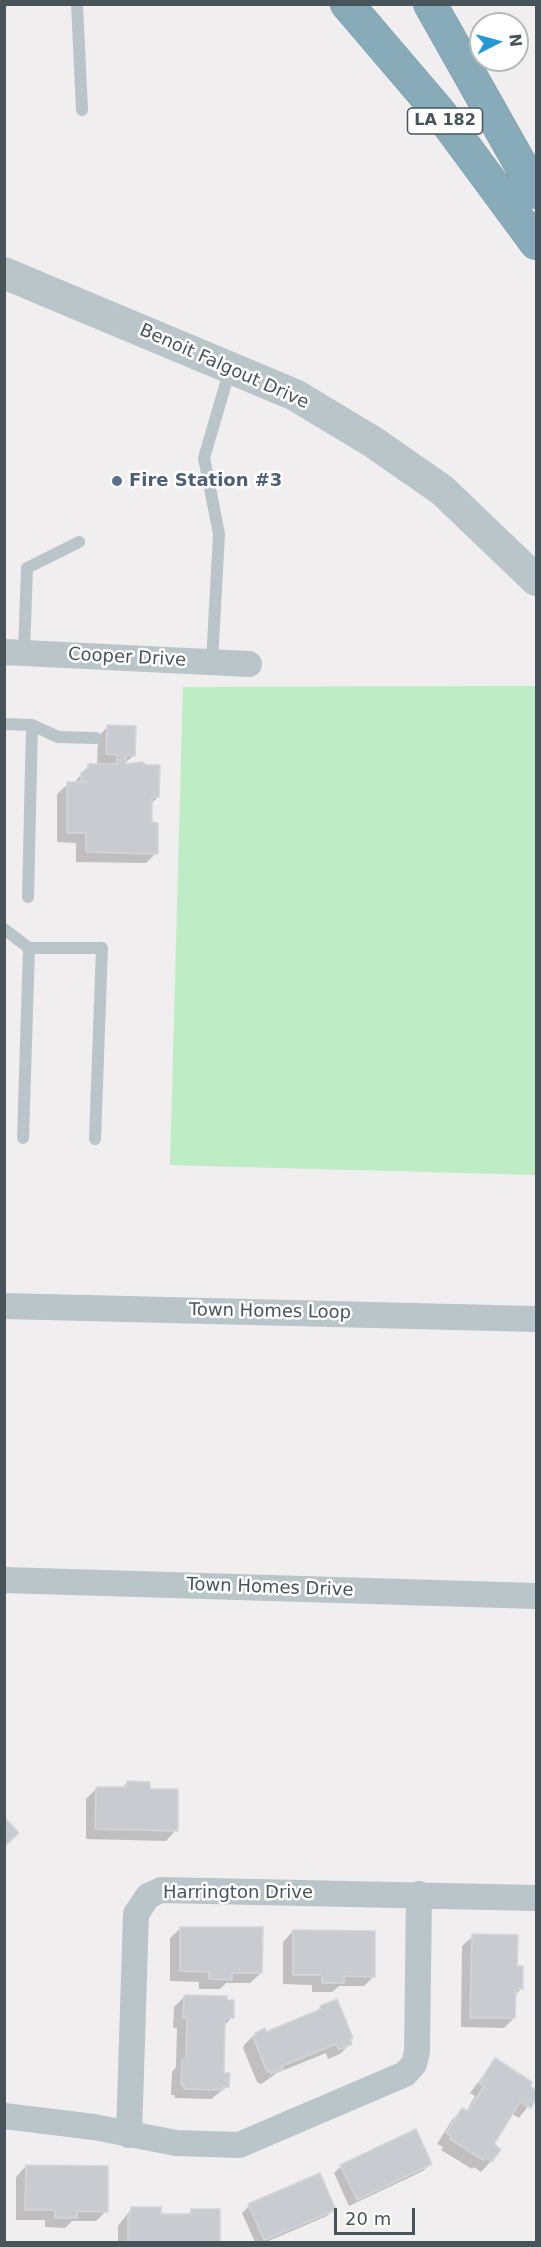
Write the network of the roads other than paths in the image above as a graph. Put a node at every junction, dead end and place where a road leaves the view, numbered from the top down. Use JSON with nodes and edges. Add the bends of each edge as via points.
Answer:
{"nodes":[{"id":1,"x":77,"y":4,"type":"edge"},
{"id":2,"x":348,"y":4,"type":"edge"},
{"id":3,"x":430,"y":4,"type":"edge"},
{"id":4,"x":82,"y":110,"type":"dead end"},
{"id":5,"x":537,"y":192,"type":"edge"},
{"id":6,"x":537,"y":243,"type":"edge"},
{"id":7,"x":4,"y":273,"type":"edge"},
{"id":8,"x":230,"y":368,"type":"junction"},
{"id":9,"x":79,"y":542,"type":"dead end"},
{"id":10,"x":537,"y":580,"type":"edge"},
{"id":11,"x":14,"y":652,"type":"edge"},
{"id":12,"x":212,"y":662,"type":"junction"},
{"id":13,"x":249,"y":664,"type":"dead end"},
{"id":14,"x":4,"y":724,"type":"edge"},
{"id":15,"x":32,"y":725,"type":"junction"},
{"id":16,"x":96,"y":738,"type":"dead end"},
{"id":17,"x":28,"y":897,"type":"dead end"},
{"id":18,"x":4,"y":929,"type":"edge"},
{"id":19,"x":29,"y":948,"type":"junction"},
{"id":20,"x":23,"y":1138,"type":"dead end"},
{"id":21,"x":95,"y":1139,"type":"dead end"},
{"id":22,"x":4,"y":1306,"type":"edge"},
{"id":23,"x":537,"y":1319,"type":"edge"},
{"id":24,"x":4,"y":1580,"type":"edge"},
{"id":25,"x":537,"y":1596,"type":"edge"},
{"id":26,"x":419,"y":1894,"type":"junction"},
{"id":27,"x":537,"y":1898,"type":"edge"},
{"id":28,"x":4,"y":2116,"type":"edge"},
{"id":29,"x":129,"y":2135,"type":"junction"}],
"edges":[{"from":1,"to":4,"type":"lane"},
{"from":2,"to":6,"type":"highway","number":"LA 182","via":[[440,113]]},
{"from":3,"to":5,"type":"highway"},
{"from":7,"to":8,"type":"street","name":"Benoit Falgout Drive"},
{"from":8,"to":10,"type":"street","name":"Benoit Falgout Drive","via":[[295,395],[373,442],[442,490]]},
{"from":8,"to":12,"type":"lane","via":[[204,458],[219,534]]},
{"from":9,"to":11,"type":"lane","via":[[27,568]]},
{"from":11,"to":12,"type":"street","name":"Cooper Drive"},
{"from":12,"to":13,"type":"street","name":"Cooper Drive"},
{"from":14,"to":15,"type":"lane"},
{"from":15,"to":16,"type":"lane","via":[[58,737]]},
{"from":15,"to":17,"type":"lane"},
{"from":18,"to":19,"type":"lane"},
{"from":19,"to":20,"type":"lane"},
{"from":19,"to":21,"type":"lane","via":[[102,948]]},
{"from":22,"to":23,"type":"street","name":"Town Homes Loop"},
{"from":24,"to":25,"type":"street","name":"Town Homes Drive"},
{"from":26,"to":27,"type":"street","name":"Harrington Drive"},
{"from":26,"to":29,"type":"street","via":[[417,2052],[414,2064],[405,2074],[239,2145],[176,2143]]},
{"from":26,"to":29,"type":"street","name":"Harrington Drive","via":[[161,1890],[148,1896],[136,1914]]},
{"from":28,"to":29,"type":"street"}]}
